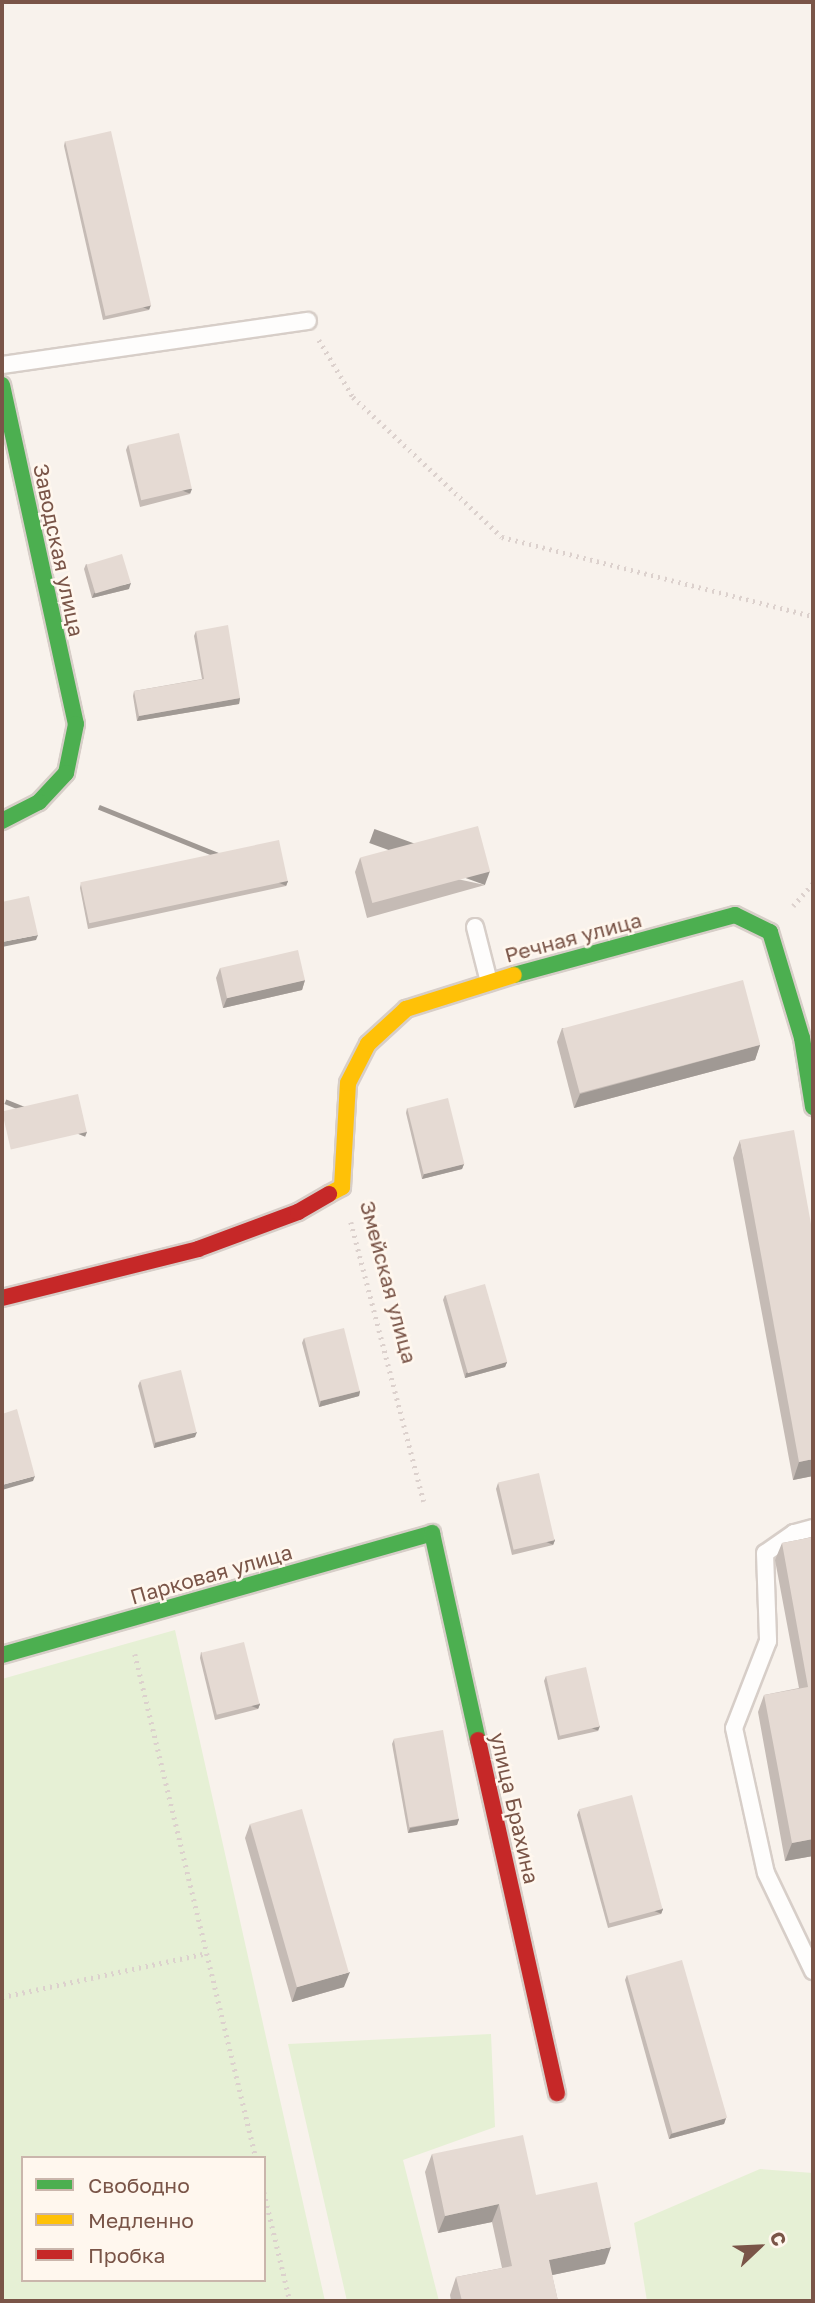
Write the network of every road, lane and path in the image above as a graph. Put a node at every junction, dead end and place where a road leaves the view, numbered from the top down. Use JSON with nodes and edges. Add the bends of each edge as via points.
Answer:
{"nodes":[{"id":1,"x":308,"y":321,"type":"joint"},
{"id":2,"x":2,"y":365,"type":"edge"},
{"id":3,"x":2,"y":385,"type":"edge"},
{"id":4,"x":813,"y":616,"type":"edge"},
{"id":5,"x":2,"y":821,"type":"edge"},
{"id":6,"x":475,"y":927,"type":"dead end"},
{"id":7,"x":489,"y":982,"type":"junction"},
{"id":8,"x":813,"y":1107,"type":"edge"},
{"id":9,"x":342,"y":1187,"type":"junction"},
{"id":10,"x":2,"y":1298,"type":"edge"},
{"id":11,"x":813,"y":1528,"type":"edge"},
{"id":12,"x":432,"y":1533,"type":"junction"},
{"id":13,"x":127,"y":1619,"type":"junction"},
{"id":14,"x":2,"y":1655,"type":"edge"},
{"id":15,"x":207,"y":1953,"type":"junction"},
{"id":16,"x":813,"y":1971,"type":"edge"},
{"id":17,"x":2,"y":1997,"type":"edge"},
{"id":18,"x":557,"y":2093,"type":"dead end"},
{"id":19,"x":256,"y":2156,"type":"edge"},
{"id":20,"x":266,"y":2200,"type":"edge"},
{"id":21,"x":290,"y":2301,"type":"edge"}],
"edges":[{"from":1,"to":2,"type":"lane"},
{"from":1,"to":4,"type":"path","via":[[353,397],[502,537]]},
{"from":3,"to":5,"type":"street","name":"Заводская улица","via":[[76,724],[66,773],[39,802]]},
{"from":6,"to":7,"type":"lane"},
{"from":7,"to":8,"type":"street","name":"Речная улица","via":[[735,915],[770,932],[802,1038]]},
{"from":7,"to":9,"type":"street","name":"Речная улица","via":[[405,1009],[368,1044],[348,1083]]},
{"from":9,"to":10,"type":"street","name":"Змейская улица","via":[[298,1212],[198,1249]]},
{"from":9,"to":12,"type":"path","name":"Змейская улица"},
{"from":11,"to":16,"type":"lane","via":[[794,1533],[765,1553],[768,1641],[734,1728],[766,1873]]},
{"from":12,"to":13,"type":"street","name":"Парковая улица"},
{"from":12,"to":18,"type":"street","name":"улица Брахина"},
{"from":13,"to":14,"type":"street","name":"Парковая улица"},
{"from":13,"to":15,"type":"path"},
{"from":15,"to":17,"type":"path"},
{"from":15,"to":19,"type":"path"},
{"from":20,"to":21,"type":"path"}]}
